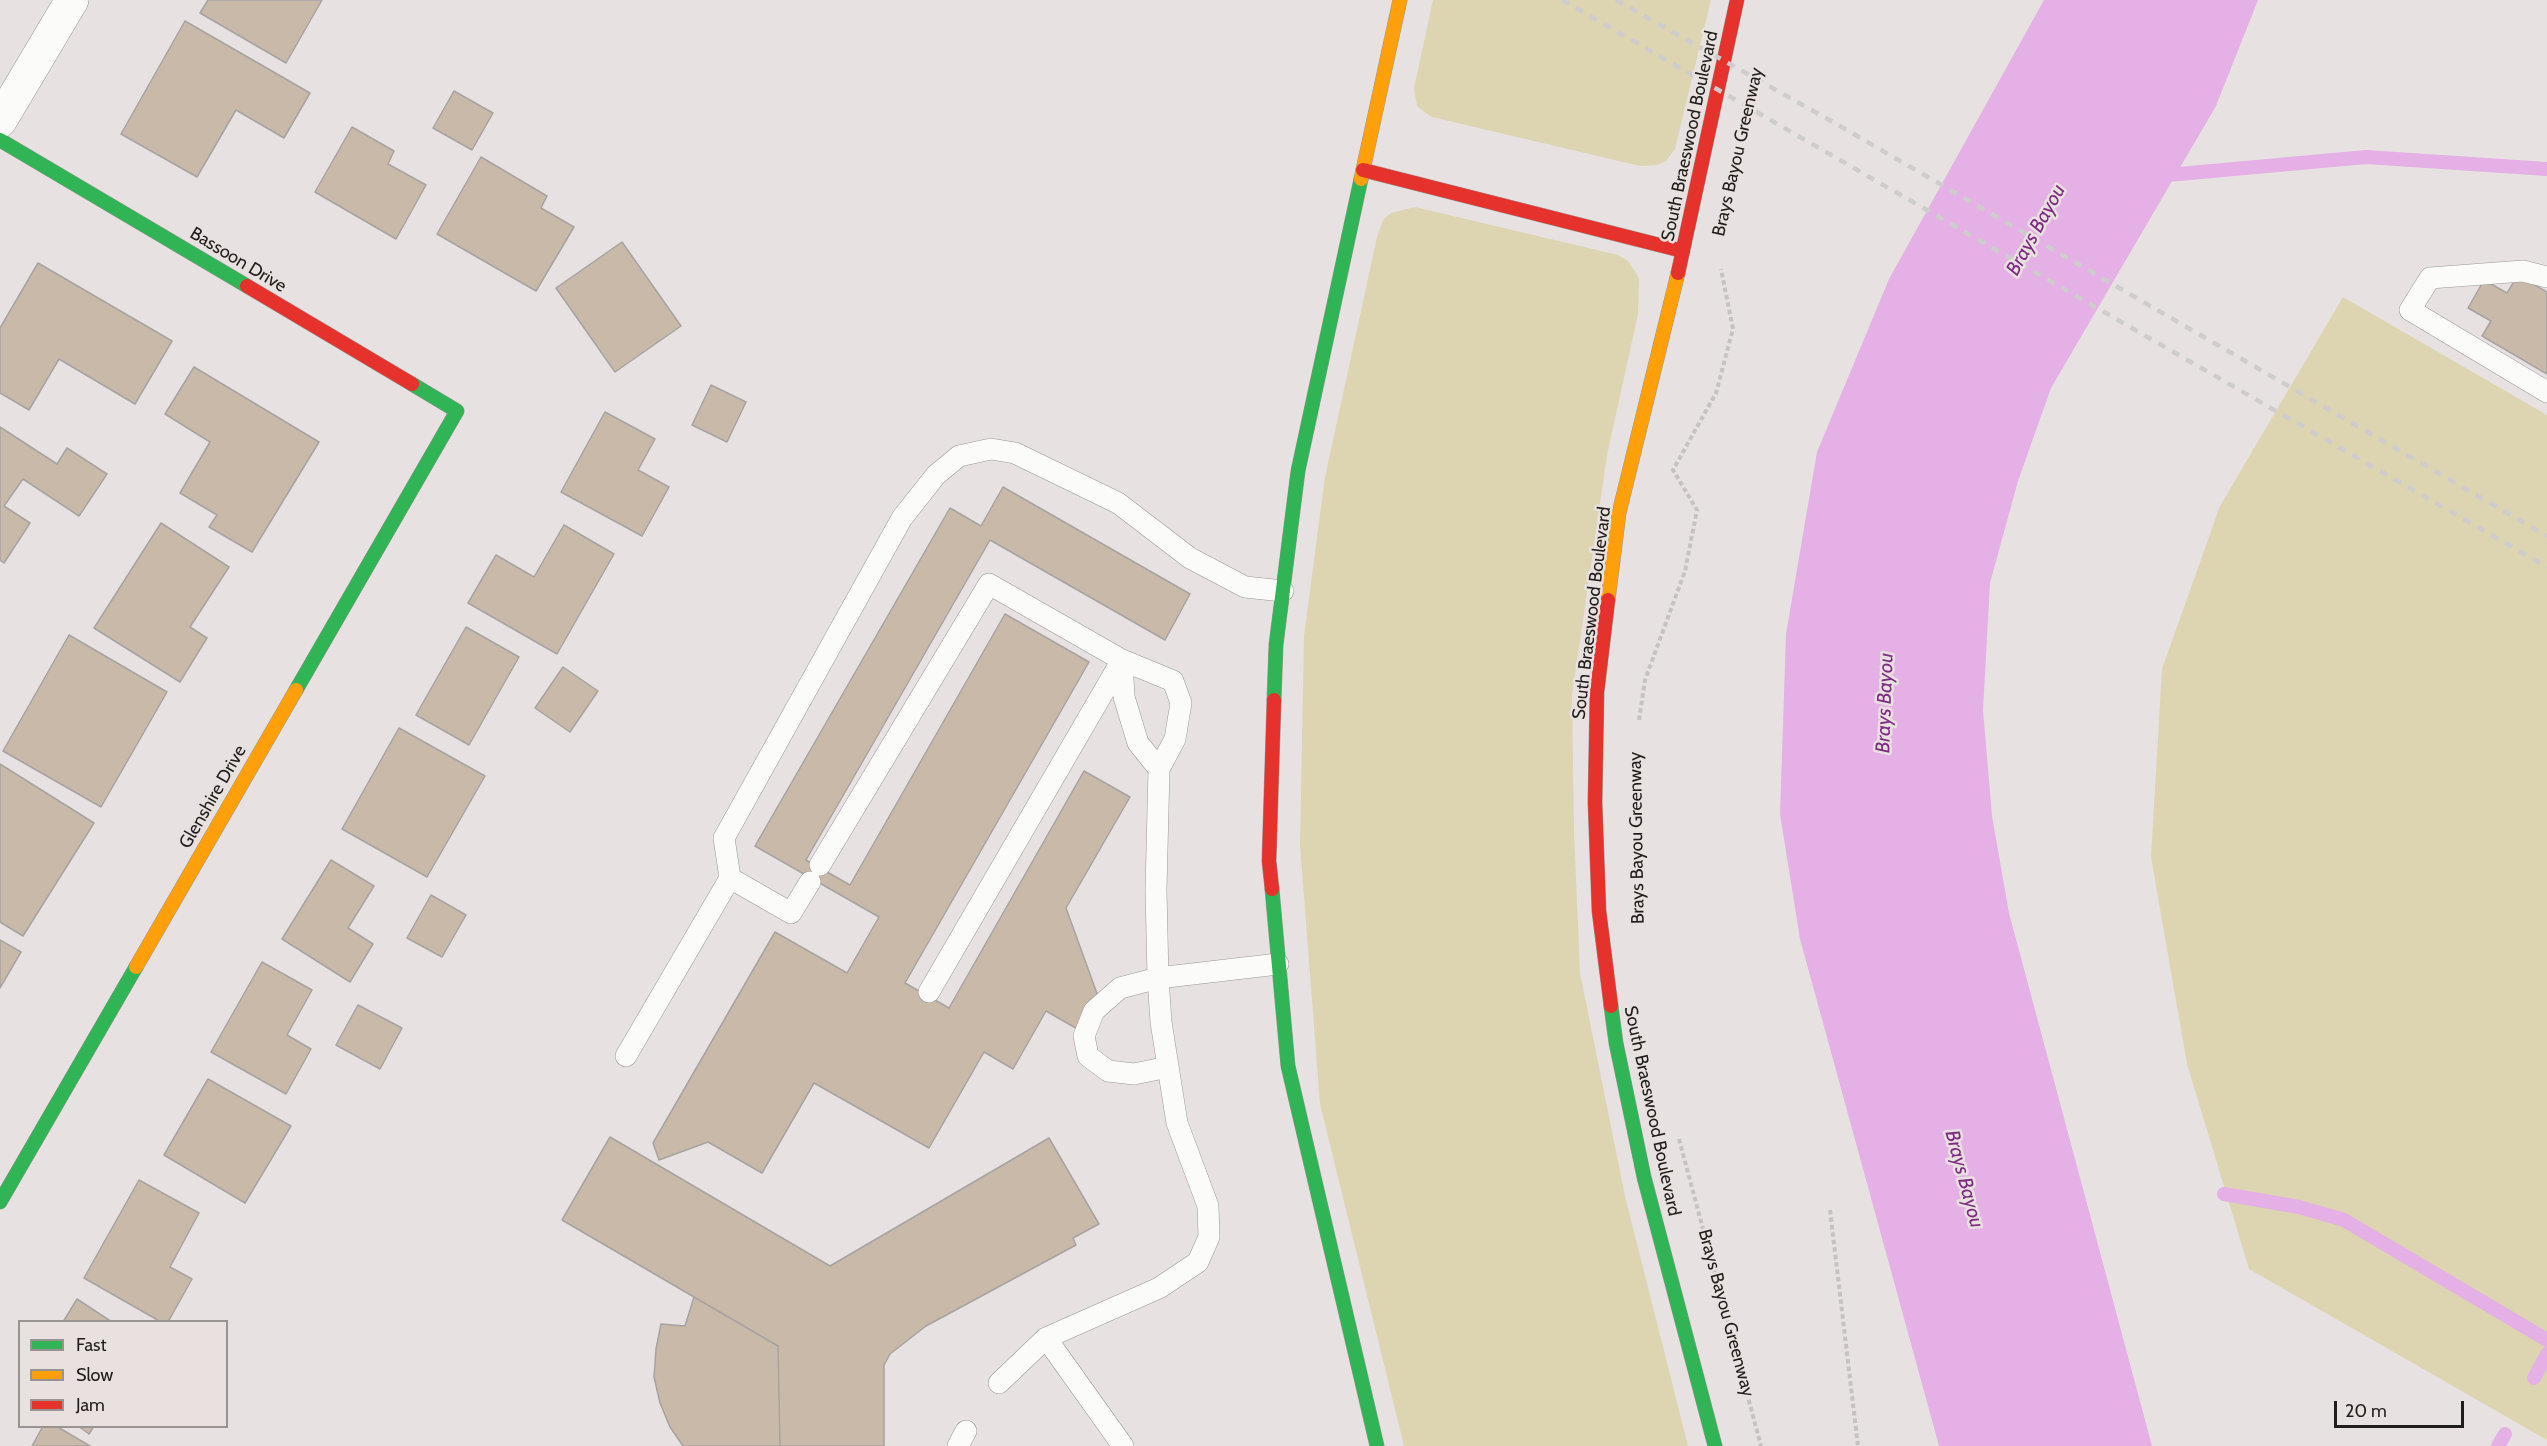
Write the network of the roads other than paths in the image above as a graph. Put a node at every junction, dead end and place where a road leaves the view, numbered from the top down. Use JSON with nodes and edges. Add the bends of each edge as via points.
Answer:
{"nodes":[{"id":1,"x":72,"y":0,"type":"edge"},
{"id":2,"x":1400,"y":0,"type":"edge"},
{"id":3,"x":1737,"y":0,"type":"edge"},
{"id":4,"x":0,"y":121,"type":"edge"},
{"id":5,"x":0,"y":140,"type":"edge"},
{"id":6,"x":1364,"y":170,"type":"junction"},
{"id":7,"x":1683,"y":251,"type":"junction"},
{"id":8,"x":2547,"y":277,"type":"edge"},
{"id":9,"x":2547,"y":392,"type":"edge"},
{"id":10,"x":457,"y":411,"type":"joint"},
{"id":11,"x":1283,"y":591,"type":"junction"},
{"id":12,"x":1122,"y":660,"type":"junction"},
{"id":13,"x":1159,"y":769,"type":"junction"},
{"id":14,"x":730,"y":878,"type":"junction"},
{"id":15,"x":1278,"y":964,"type":"junction"},
{"id":16,"x":1158,"y":978,"type":"junction"},
{"id":17,"x":929,"y":992,"type":"dead end"},
{"id":18,"x":626,"y":1056,"type":"dead end"},
{"id":19,"x":1168,"y":1067,"type":"junction"},
{"id":20,"x":0,"y":1202,"type":"edge"},
{"id":21,"x":1046,"y":1338,"type":"junction"},
{"id":22,"x":999,"y":1383,"type":"dead end"},
{"id":23,"x":1372,"y":1442,"type":"edge"},
{"id":24,"x":1123,"y":1446,"type":"edge"},
{"id":25,"x":1715,"y":1446,"type":"edge"}],
"edges":[{"from":1,"to":4,"type":"street"},
{"from":2,"to":6,"type":"main road"},
{"from":3,"to":7,"type":"main road","name":"South Braeswood Boulevard"},
{"from":5,"to":10,"type":"main road","name":"Bassoon Drive"},
{"from":6,"to":7,"type":"main road"},
{"from":6,"to":11,"type":"main road","via":[[1298,471]]},
{"from":7,"to":25,"type":"main road","name":"South Braeswood Boulevard","via":[[1619,513],[1597,692],[1595,802],[1599,911],[1616,1043],[1644,1177]]},
{"from":8,"to":9,"type":"lane","via":[[2523,271],[2430,278],[2410,310]]},
{"from":10,"to":20,"type":"main road","name":"Glenshire Drive"},
{"from":11,"to":14,"type":"lane","via":[[1245,588],[1190,558],[1118,503],[1015,453],[991,449],[959,456],[936,475],[902,518],[724,838]]},
{"from":11,"to":15,"type":"main road","via":[[1276,645],[1269,861]]},
{"from":12,"to":13,"type":"lane","via":[[1124,697],[1138,743]]},
{"from":12,"to":13,"type":"lane","via":[[1173,681],[1181,703],[1175,738]]},
{"from":12,"to":14,"type":"lane","via":[[989,584],[791,912]]},
{"from":12,"to":17,"type":"lane"},
{"from":13,"to":16,"type":"lane"},
{"from":14,"to":18,"type":"lane"},
{"from":15,"to":16,"type":"lane"},
{"from":15,"to":23,"type":"main road","via":[[1288,1066]]},
{"from":16,"to":19,"type":"lane"},
{"from":16,"to":19,"type":"lane","via":[[1120,988],[1107,997],[1094,1011],[1084,1036],[1088,1056],[1108,1071],[1134,1074]]},
{"from":19,"to":21,"type":"lane","via":[[1177,1124],[1208,1206],[1209,1237],[1198,1262],[1159,1288]]},
{"from":21,"to":22,"type":"lane"},
{"from":21,"to":24,"type":"lane"}]}
